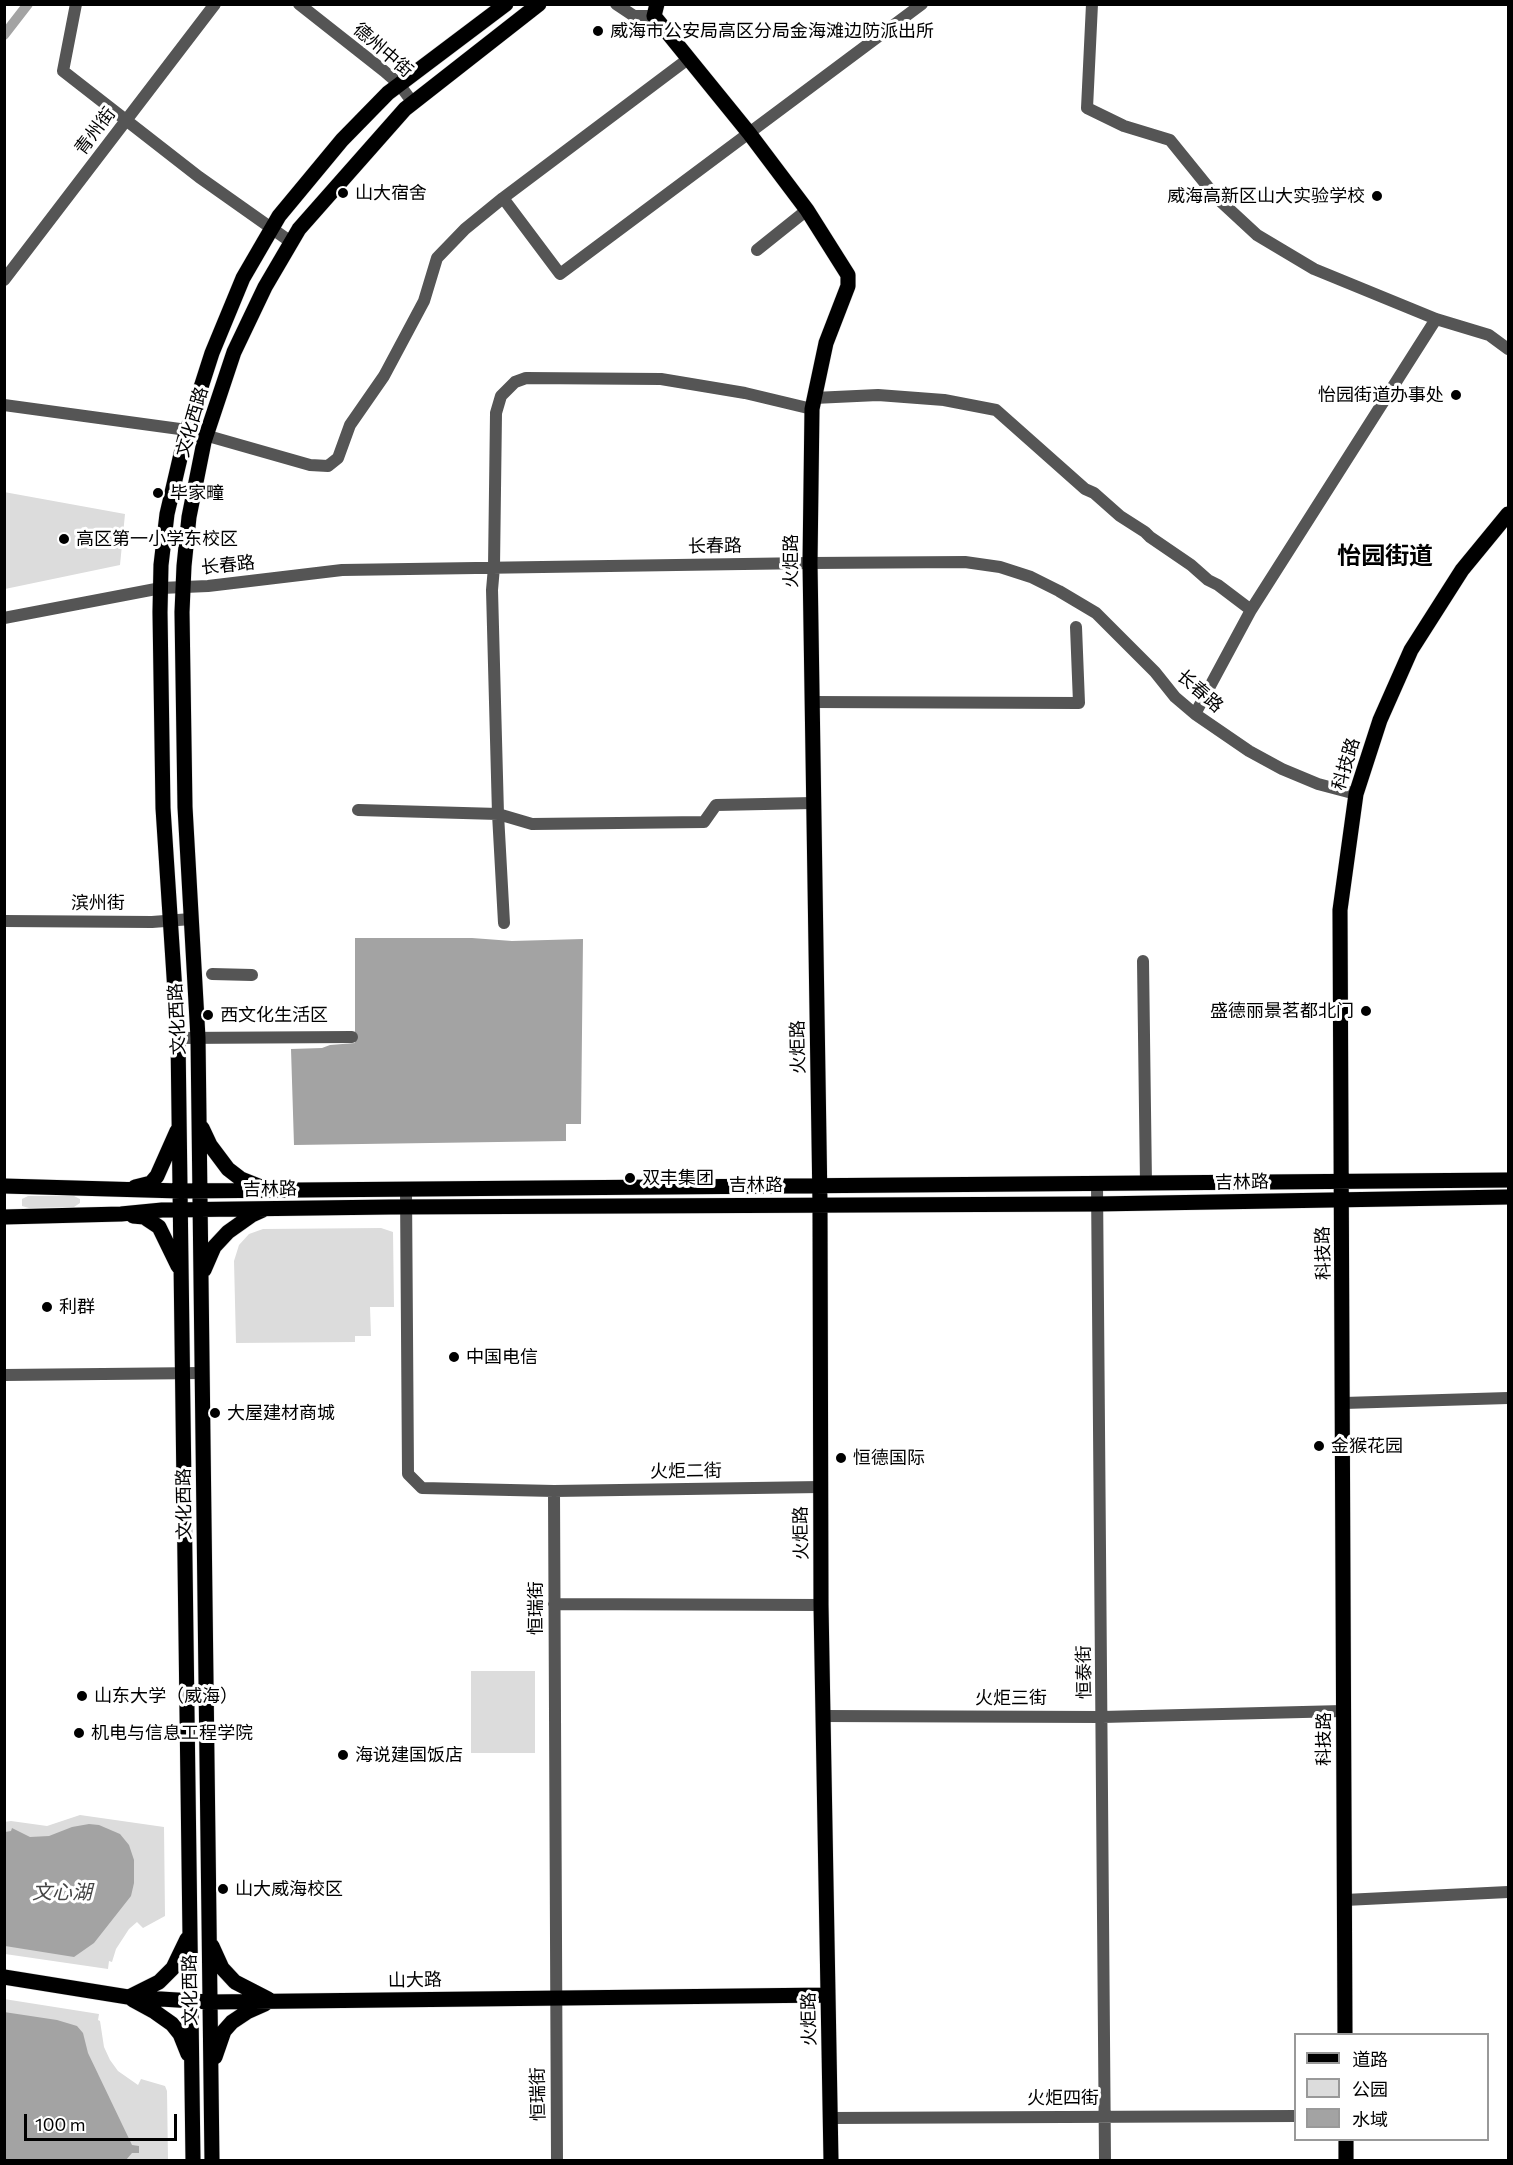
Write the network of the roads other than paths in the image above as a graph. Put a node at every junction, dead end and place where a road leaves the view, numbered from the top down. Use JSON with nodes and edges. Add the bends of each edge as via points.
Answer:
{"nodes":[{"id":1,"x":76,"y":4,"type":"edge"},
{"id":2,"x":215,"y":4,"type":"edge"},
{"id":3,"x":299,"y":4,"type":"edge"},
{"id":4,"x":506,"y":4,"type":"edge"},
{"id":5,"x":539,"y":4,"type":"edge"},
{"id":6,"x":616,"y":4,"type":"edge"},
{"id":7,"x":922,"y":4,"type":"edge"},
{"id":8,"x":1092,"y":4,"type":"edge"},
{"id":9,"x":656,"y":10,"type":"edge"},
{"id":10,"x":688,"y":59,"type":"junction"},
{"id":11,"x":399,"y":84,"type":"junction"},
{"id":12,"x":413,"y":103,"type":"junction"},
{"id":13,"x":126,"y":120,"type":"junction"},
{"id":14,"x":749,"y":134,"type":"junction"},
{"id":15,"x":503,"y":198,"type":"junction"},
{"id":16,"x":807,"y":210,"type":"junction"},
{"id":17,"x":272,"y":229,"type":"junction"},
{"id":18,"x":291,"y":242,"type":"junction"},
{"id":19,"x":757,"y":250,"type":"dead end"},
{"id":20,"x":4,"y":280,"type":"edge"},
{"id":21,"x":1436,"y":319,"type":"junction"},
{"id":22,"x":1509,"y":350,"type":"edge"},
{"id":23,"x":813,"y":403,"type":"junction"},
{"id":24,"x":4,"y":405,"type":"edge"},
{"id":25,"x":187,"y":430,"type":"junction"},
{"id":26,"x":206,"y":435,"type":"junction"},
{"id":27,"x":1509,"y":514,"type":"edge"},
{"id":28,"x":810,"y":563,"type":"junction"},
{"id":29,"x":494,"y":567,"type":"junction"},
{"id":30,"x":161,"y":588,"type":"junction"},
{"id":31,"x":182,"y":588,"type":"junction"},
{"id":32,"x":1251,"y":610,"type":"junction"},
{"id":33,"x":4,"y":618,"type":"edge"},
{"id":34,"x":1076,"y":627,"type":"dead end"},
{"id":35,"x":812,"y":702,"type":"junction"},
{"id":36,"x":1195,"y":714,"type":"junction"},
{"id":37,"x":1356,"y":794,"type":"junction"},
{"id":38,"x":813,"y":803,"type":"junction"},
{"id":39,"x":358,"y":810,"type":"dead end"},
{"id":40,"x":498,"y":814,"type":"junction"},
{"id":41,"x":191,"y":919,"type":"junction"},
{"id":42,"x":170,"y":920,"type":"junction"},
{"id":43,"x":4,"y":921,"type":"edge"},
{"id":44,"x":504,"y":923,"type":"dead end"},
{"id":45,"x":1143,"y":961,"type":"dead end"},
{"id":46,"x":213,"y":974,"type":"dead end"},
{"id":47,"x":252,"y":975,"type":"dead end"},
{"id":48,"x":352,"y":1037,"type":"dead end"},
{"id":49,"x":178,"y":1038,"type":"junction"},
{"id":50,"x":198,"y":1038,"type":"junction"},
{"id":51,"x":199,"y":1123,"type":"junction"},
{"id":52,"x":180,"y":1126,"type":"junction"},
{"id":53,"x":1509,"y":1179,"type":"edge"},
{"id":54,"x":1341,"y":1181,"type":"junction"},
{"id":55,"x":1097,"y":1184,"type":"junction"},
{"id":56,"x":1146,"y":1184,"type":"junction"},
{"id":57,"x":4,"y":1186,"type":"edge"},
{"id":58,"x":819,"y":1186,"type":"junction"},
{"id":59,"x":124,"y":1190,"type":"junction"},
{"id":60,"x":270,"y":1190,"type":"junction"},
{"id":61,"x":406,"y":1190,"type":"junction"},
{"id":62,"x":180,"y":1191,"type":"junction"},
{"id":63,"x":200,"y":1191,"type":"junction"},
{"id":64,"x":1509,"y":1197,"type":"edge"},
{"id":65,"x":1342,"y":1199,"type":"junction"},
{"id":66,"x":820,"y":1204,"type":"junction"},
{"id":67,"x":1097,"y":1204,"type":"junction"},
{"id":68,"x":406,"y":1207,"type":"junction"},
{"id":69,"x":266,"y":1209,"type":"junction"},
{"id":70,"x":180,"y":1210,"type":"junction"},
{"id":71,"x":200,"y":1210,"type":"junction"},
{"id":72,"x":121,"y":1214,"type":"junction"},
{"id":73,"x":4,"y":1217,"type":"edge"},
{"id":74,"x":182,"y":1274,"type":"junction"},
{"id":75,"x":201,"y":1275,"type":"junction"},
{"id":76,"x":184,"y":1372,"type":"junction"},
{"id":77,"x":202,"y":1373,"type":"junction"},
{"id":78,"x":4,"y":1375,"type":"edge"},
{"id":79,"x":1509,"y":1398,"type":"edge"},
{"id":80,"x":1344,"y":1403,"type":"junction"},
{"id":81,"x":820,"y":1486,"type":"junction"},
{"id":82,"x":554,"y":1491,"type":"junction"},
{"id":83,"x":554,"y":1604,"type":"junction"},
{"id":84,"x":821,"y":1605,"type":"junction"},
{"id":85,"x":1343,"y":1712,"type":"junction"},
{"id":86,"x":822,"y":1716,"type":"junction"},
{"id":87,"x":1102,"y":1717,"type":"junction"},
{"id":88,"x":1509,"y":1892,"type":"edge"},
{"id":89,"x":1345,"y":1900,"type":"junction"},
{"id":90,"x":209,"y":1926,"type":"junction"},
{"id":91,"x":190,"y":1930,"type":"junction"},
{"id":92,"x":4,"y":1977,"type":"edge"},
{"id":93,"x":828,"y":1995,"type":"junction"},
{"id":94,"x":128,"y":1997,"type":"junction"},
{"id":95,"x":555,"y":1998,"type":"junction"},
{"id":96,"x":191,"y":2001,"type":"junction"},
{"id":97,"x":274,"y":2001,"type":"junction"},
{"id":98,"x":210,"y":2002,"type":"junction"},
{"id":99,"x":1345,"y":2033,"type":"edge"},
{"id":100,"x":192,"y":2082,"type":"junction"},
{"id":101,"x":211,"y":2085,"type":"junction"},
{"id":102,"x":1105,"y":2115,"type":"junction"},
{"id":103,"x":1294,"y":2115,"type":"edge"},
{"id":104,"x":831,"y":2118,"type":"junction"},
{"id":105,"x":1346,"y":2141,"type":"edge"},
{"id":106,"x":193,"y":2160,"type":"edge"},
{"id":107,"x":212,"y":2160,"type":"edge"},
{"id":108,"x":557,"y":2160,"type":"edge"},
{"id":109,"x":831,"y":2160,"type":"edge"},
{"id":110,"x":1105,"y":2160,"type":"edge"},
{"id":111,"x":1346,"y":2160,"type":"edge"}],
"edges":[{"from":1,"to":13,"type":"street","via":[[63,70]]},
{"from":2,"to":13,"type":"street","name":"青州街"},
{"from":3,"to":11,"type":"street","name":"德州中街"},
{"from":4,"to":11,"type":"main road","name":"文化西路"},
{"from":5,"to":12,"type":"main road","name":"文化西路"},
{"from":6,"to":9,"type":"street","via":[[634,16]]},
{"from":7,"to":14,"type":"street"},
{"from":8,"to":21,"type":"street","via":[[1087,108],[1124,126],[1170,140],[1217,198],[1257,235],[1314,269]]},
{"from":9,"to":10,"type":"main road","name":"火炬路"},
{"from":10,"to":14,"type":"main road","name":"火炬路"},
{"from":10,"to":15,"type":"street"},
{"from":11,"to":12,"type":"street","name":"德州中街"},
{"from":11,"to":17,"type":"main road","name":"文化西路","via":[[342,140]]},
{"from":12,"to":18,"type":"main road","name":"文化西路","via":[[358,161]]},
{"from":13,"to":17,"type":"street"},
{"from":13,"to":20,"type":"street","name":"青州街"},
{"from":14,"to":15,"type":"street","via":[[560,274]]},
{"from":14,"to":16,"type":"main road","name":"火炬路"},
{"from":15,"to":26,"type":"street","via":[[437,258],[424,301],[384,376],[350,425],[338,458],[328,466],[310,465]]},
{"from":16,"to":19,"type":"street"},
{"from":16,"to":23,"type":"main road","name":"火炬路","via":[[848,275],[848,286],[826,343]]},
{"from":17,"to":18,"type":"street"},
{"from":17,"to":25,"type":"main road","name":"文化西路","via":[[243,278],[212,353]]},
{"from":18,"to":26,"type":"main road","name":"文化西路","via":[[234,352]]},
{"from":21,"to":22,"type":"street","via":[[1490,335]]},
{"from":21,"to":32,"type":"street"},
{"from":23,"to":28,"type":"main road","name":"火炬路"},
{"from":23,"to":29,"type":"street","via":[[661,379],[526,378],[515,382],[501,396],[496,413]]},
{"from":23,"to":32,"type":"street","via":[[878,395],[944,400],[996,410],[1065,474]]},
{"from":24,"to":25,"type":"street"},
{"from":25,"to":26,"type":"street"},
{"from":25,"to":30,"type":"main road","name":"文化西路","via":[[167,514]]},
{"from":26,"to":31,"type":"main road","name":"文化西路","via":[[189,517]]},
{"from":27,"to":37,"type":"main road","name":"科技路","via":[[1462,570],[1411,650],[1380,720]]},
{"from":28,"to":29,"type":"street","name":"长春路"},
{"from":28,"to":35,"type":"main road","name":"火炬路"},
{"from":28,"to":36,"type":"street","name":"长春路","via":[[965,562],[1031,577],[1096,614]]},
{"from":29,"to":31,"type":"street","name":"长春路","via":[[342,570]]},
{"from":29,"to":40,"type":"street"},
{"from":30,"to":31,"type":"street","name":"长春路"},
{"from":30,"to":33,"type":"street","name":"长春路"},
{"from":30,"to":42,"type":"main road","name":"文化西路","via":[[163,808]]},
{"from":31,"to":41,"type":"main road","name":"文化西路"},
{"from":32,"to":36,"type":"street"},
{"from":34,"to":35,"type":"street","via":[[1079,703]]},
{"from":35,"to":38,"type":"main road","name":"火炬路"},
{"from":36,"to":37,"type":"street","name":"长春路","via":[[1282,769]]},
{"from":37,"to":54,"type":"main road","name":"科技路","via":[[1340,910]]},
{"from":38,"to":40,"type":"street","via":[[716,805],[704,822],[532,824]]},
{"from":38,"to":58,"type":"main road","name":"火炬路"},
{"from":39,"to":40,"type":"street"},
{"from":40,"to":44,"type":"street"},
{"from":41,"to":42,"type":"street","name":"滨州街"},
{"from":41,"to":50,"type":"main road","name":"文化西路"},
{"from":42,"to":43,"type":"street","name":"滨州街"},
{"from":42,"to":49,"type":"main road","name":"文化西路"},
{"from":45,"to":56,"type":"street"},
{"from":46,"to":47,"type":"street"},
{"from":48,"to":50,"type":"street"},
{"from":49,"to":50,"type":"street"},
{"from":49,"to":52,"type":"main road","name":"文化西路"},
{"from":50,"to":51,"type":"main road","name":"文化西路"},
{"from":51,"to":60,"type":"main road","via":[[228,1168],[241,1179]]},
{"from":51,"to":63,"type":"main road","name":"文化西路"},
{"from":52,"to":59,"type":"main road","via":[[152,1184]]},
{"from":52,"to":62,"type":"main road","name":"文化西路"},
{"from":53,"to":54,"type":"main road","name":"吉林路"},
{"from":54,"to":56,"type":"main road","name":"吉林路"},
{"from":54,"to":65,"type":"main road","name":"科技路"},
{"from":55,"to":56,"type":"main road","name":"吉林路"},
{"from":55,"to":58,"type":"main road","name":"吉林路"},
{"from":55,"to":67,"type":"street","name":"恒泰街"},
{"from":57,"to":59,"type":"main road","name":"吉林路"},
{"from":58,"to":61,"type":"main road","name":"吉林路"},
{"from":58,"to":66,"type":"main road","name":"火炬路"},
{"from":59,"to":62,"type":"main road","name":"吉林路"},
{"from":60,"to":61,"type":"main road","name":"吉林路"},
{"from":60,"to":63,"type":"main road","name":"吉林路"},
{"from":61,"to":68,"type":"street"},
{"from":62,"to":63,"type":"main road","name":"吉林路"},
{"from":62,"to":70,"type":"main road","name":"文化西路"},
{"from":63,"to":71,"type":"main road","name":"文化西路"},
{"from":64,"to":65,"type":"main road","name":"吉林路"},
{"from":65,"to":67,"type":"main road","name":"吉林路"},
{"from":65,"to":80,"type":"main road","name":"科技路"},
{"from":66,"to":67,"type":"main road","name":"吉林路"},
{"from":66,"to":68,"type":"main road","name":"吉林路"},
{"from":66,"to":81,"type":"main road","name":"火炬路"},
{"from":67,"to":87,"type":"street","name":"恒泰街"},
{"from":68,"to":69,"type":"main road","name":"吉林路"},
{"from":68,"to":82,"type":"street","via":[[408,1474],[422,1488]]},
{"from":69,"to":71,"type":"main road","name":"吉林路"},
{"from":69,"to":75,"type":"main road","via":[[228,1232],[214,1247]]},
{"from":70,"to":71,"type":"main road","name":"吉林路"},
{"from":70,"to":72,"type":"main road","name":"吉林路"},
{"from":70,"to":74,"type":"main road","name":"文化西路"},
{"from":71,"to":75,"type":"main road","name":"文化西路"},
{"from":72,"to":73,"type":"main road","name":"吉林路"},
{"from":72,"to":74,"type":"main road","via":[[144,1217],[159,1227]]},
{"from":74,"to":76,"type":"main road","name":"文化西路"},
{"from":75,"to":77,"type":"main road","name":"文化西路"},
{"from":76,"to":77,"type":"street"},
{"from":76,"to":78,"type":"street"},
{"from":76,"to":91,"type":"main road","name":"文化西路"},
{"from":77,"to":90,"type":"main road","name":"文化西路"},
{"from":79,"to":80,"type":"street"},
{"from":80,"to":85,"type":"main road","name":"科技路"},
{"from":81,"to":82,"type":"street","name":"火炬二街"},
{"from":81,"to":84,"type":"main road","name":"火炬路"},
{"from":82,"to":83,"type":"street","name":"恒瑞街"},
{"from":83,"to":84,"type":"street"},
{"from":83,"to":95,"type":"street","name":"恒瑞街"},
{"from":84,"to":86,"type":"main road","name":"火炬路"},
{"from":85,"to":87,"type":"street","name":"火炬三街"},
{"from":85,"to":89,"type":"main road","name":"科技路"},
{"from":86,"to":87,"type":"street","name":"火炬三街"},
{"from":86,"to":93,"type":"main road","name":"火炬路"},
{"from":87,"to":102,"type":"street","name":"恒泰街"},
{"from":88,"to":89,"type":"street"},
{"from":89,"to":99,"type":"main road","name":"科技路"},
{"from":90,"to":97,"type":"main road","via":[[212,1946],[222,1968],[235,1982]]},
{"from":90,"to":98,"type":"main road","name":"文化西路"},
{"from":91,"to":94,"type":"main road","via":[[173,1968],[159,1982]]},
{"from":91,"to":96,"type":"main road","name":"文化西路"},
{"from":92,"to":94,"type":"main road","name":"山大路"},
{"from":93,"to":95,"type":"main road","name":"山大路"},
{"from":93,"to":104,"type":"main road","name":"火炬路"},
{"from":94,"to":96,"type":"main road","name":"山大路"},
{"from":94,"to":100,"type":"main road","via":[[166,2018],[180,2034],[187,2049]]},
{"from":95,"to":97,"type":"main road","name":"山大路"},
{"from":95,"to":108,"type":"street","name":"恒瑞街"},
{"from":96,"to":98,"type":"main road","name":"山大路"},
{"from":96,"to":100,"type":"main road","name":"文化西路"},
{"from":97,"to":98,"type":"main road","name":"山大路"},
{"from":97,"to":101,"type":"main road","via":[[247,2012],[224,2031]]},
{"from":98,"to":101,"type":"main road","name":"文化西路"},
{"from":100,"to":106,"type":"main road","name":"文化西路"},
{"from":101,"to":107,"type":"main road","name":"文化西路"},
{"from":102,"to":103,"type":"street","name":"火炬四街"},
{"from":102,"to":104,"type":"street","name":"火炬四街"},
{"from":102,"to":110,"type":"street","name":"恒泰街"},
{"from":104,"to":109,"type":"main road","name":"火炬路"},
{"from":105,"to":111,"type":"main road"}]}
